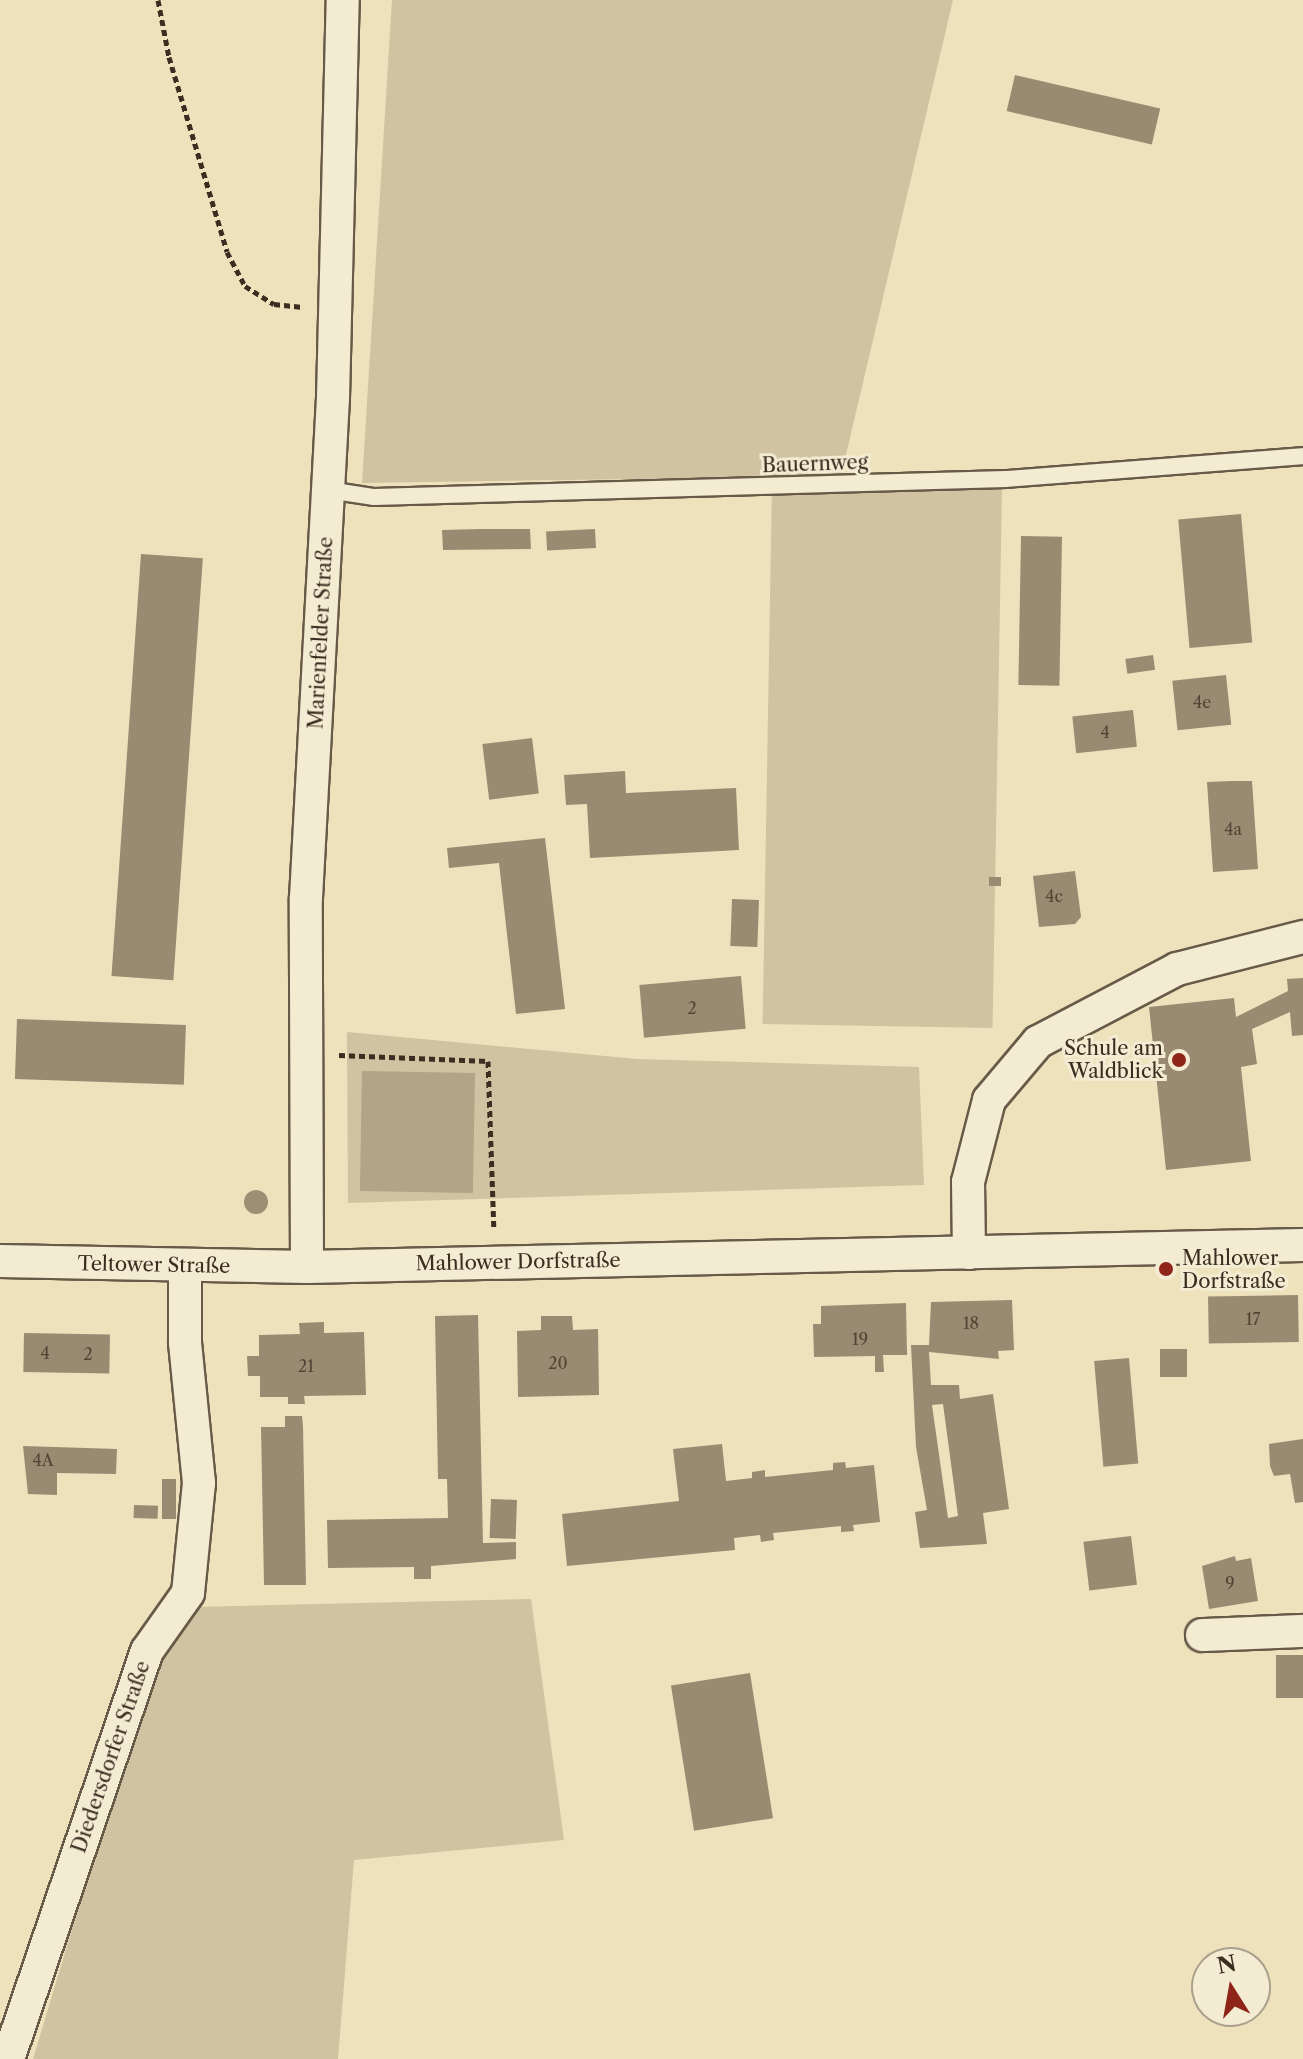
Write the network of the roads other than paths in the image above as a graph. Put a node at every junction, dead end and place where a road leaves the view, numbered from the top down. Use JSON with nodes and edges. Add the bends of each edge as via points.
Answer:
{"nodes":[{"id":1,"x":343,"y":0,"type":"edge"},
{"id":2,"x":1303,"y":456,"type":"edge"},
{"id":3,"x":328,"y":490,"type":"junction"},
{"id":4,"x":1303,"y":937,"type":"edge"},
{"id":5,"x":1303,"y":1245,"type":"edge"},
{"id":6,"x":969,"y":1253,"type":"junction"},
{"id":7,"x":0,"y":1261,"type":"edge"},
{"id":8,"x":185,"y":1266,"type":"junction"},
{"id":9,"x":307,"y":1267,"type":"junction"},
{"id":10,"x":1303,"y":1631,"type":"edge"},
{"id":11,"x":1202,"y":1635,"type":"dead end"},
{"id":12,"x":8,"y":2059,"type":"edge"}],
"edges":[{"from":1,"to":3,"type":"street","name":"Marienfelder Straße"},
{"from":2,"to":3,"type":"lane","name":"Bauernweg","via":[[1006,479],[374,497]]},
{"from":3,"to":9,"type":"street","name":"Marienfelder Straße","via":[[306,898]]},
{"from":4,"to":6,"type":"street","via":[[1177,969],[1038,1042],[989,1100],[968,1182]]},
{"from":5,"to":6,"type":"street","name":"Mahlower Dorfstraße"},
{"from":6,"to":9,"type":"street","name":"Mahlower Dorfstraße"},
{"from":7,"to":8,"type":"street","name":"Teltower Straße"},
{"from":8,"to":9,"type":"street","name":"Teltower Straße"},
{"from":8,"to":12,"type":"street","name":"Diedersdorfer Straße","via":[[185,1342],[199,1483],[188,1593],[147,1651]]},
{"from":10,"to":11,"type":"street"}]}
